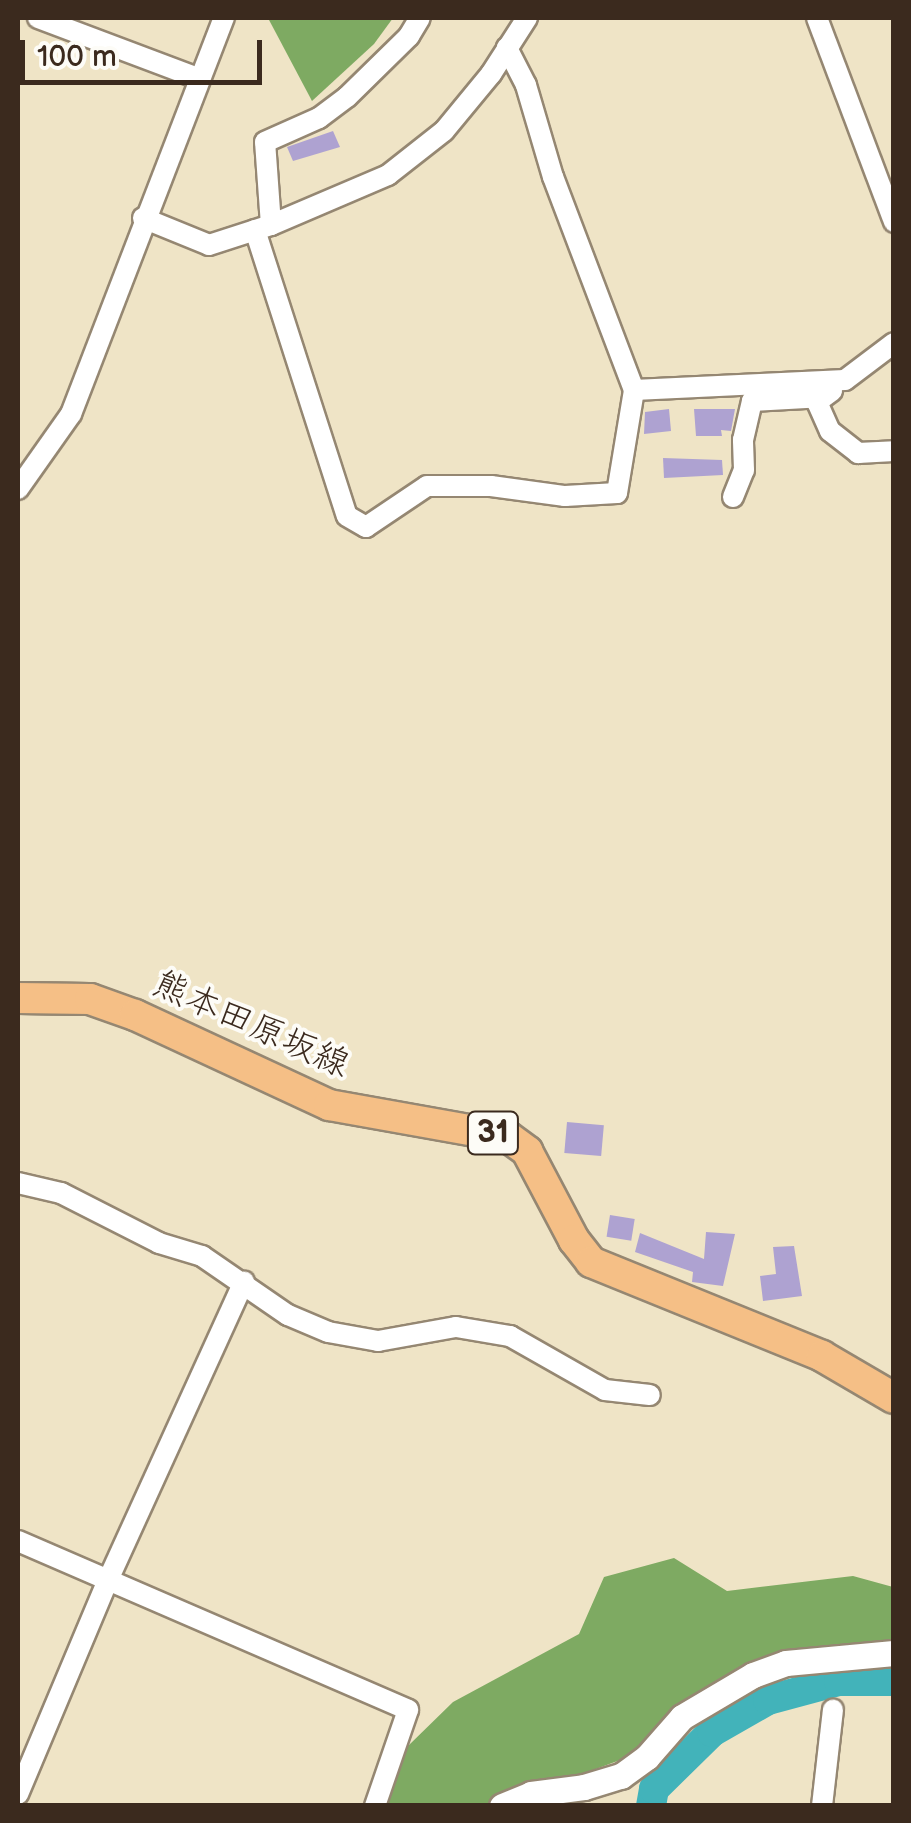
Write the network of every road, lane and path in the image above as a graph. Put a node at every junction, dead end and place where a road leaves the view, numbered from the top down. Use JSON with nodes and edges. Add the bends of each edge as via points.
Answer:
{"nodes":[{"id":1,"x":38,"y":18,"type":"edge"},
{"id":2,"x":224,"y":18,"type":"edge"},
{"id":3,"x":420,"y":18,"type":"edge"},
{"id":4,"x":527,"y":18,"type":"edge"},
{"id":5,"x":817,"y":18,"type":"edge"},
{"id":6,"x":507,"y":48,"type":"junction"},
{"id":7,"x":200,"y":79,"type":"junction"},
{"id":8,"x":143,"y":218,"type":"junction"},
{"id":9,"x":894,"y":222,"type":"edge"},
{"id":10,"x":263,"y":228,"type":"junction"},
{"id":11,"x":894,"y":343,"type":"edge"},
{"id":12,"x":845,"y":380,"type":"junction"},
{"id":13,"x":634,"y":390,"type":"junction"},
{"id":14,"x":894,"y":451,"type":"edge"},
{"id":15,"x":18,"y":488,"type":"edge"},
{"id":16,"x":733,"y":497,"type":"dead end"},
{"id":17,"x":18,"y":998,"type":"edge"},
{"id":18,"x":18,"y":1183,"type":"edge"},
{"id":19,"x":244,"y":1282,"type":"junction"},
{"id":20,"x":650,"y":1396,"type":"dead end"},
{"id":21,"x":894,"y":1398,"type":"edge"},
{"id":22,"x":18,"y":1541,"type":"edge"},
{"id":23,"x":108,"y":1580,"type":"junction"},
{"id":24,"x":894,"y":1652,"type":"edge"},
{"id":25,"x":833,"y":1710,"type":"dead end"},
{"id":26,"x":18,"y":1794,"type":"edge"},
{"id":27,"x":374,"y":1806,"type":"edge"},
{"id":28,"x":502,"y":1806,"type":"edge"},
{"id":29,"x":822,"y":1806,"type":"edge"}],
"edges":[{"from":1,"to":7,"type":"street"},
{"from":2,"to":7,"type":"street"},
{"from":3,"to":10,"type":"street","via":[[347,97],[265,142]]},
{"from":4,"to":6,"type":"street"},
{"from":5,"to":9,"type":"street"},
{"from":6,"to":10,"type":"street","via":[[444,131],[388,176]]},
{"from":6,"to":13,"type":"street","via":[[526,84],[553,177]]},
{"from":7,"to":8,"type":"street"},
{"from":8,"to":10,"type":"street","via":[[209,246]]},
{"from":8,"to":15,"type":"street","via":[[71,414]]},
{"from":10,"to":13,"type":"street","via":[[347,516],[366,527],[426,486],[617,493]]},
{"from":11,"to":12,"type":"street"},
{"from":12,"to":13,"type":"street"},
{"from":12,"to":14,"type":"street","via":[[817,402],[830,431],[858,453]]},
{"from":12,"to":16,"type":"street","via":[[806,398],[752,401],[744,470]]},
{"from":17,"to":21,"type":"main road","name":"熊本田原坂線","number":"31","via":[[90,999],[330,1105],[508,1136],[527,1151],[591,1262],[822,1356]]},
{"from":18,"to":19,"type":"street","via":[[61,1193],[160,1243],[202,1256]]},
{"from":19,"to":20,"type":"street","via":[[288,1316],[328,1332],[378,1341],[456,1327],[510,1336],[605,1390]]},
{"from":19,"to":23,"type":"street"},
{"from":22,"to":23,"type":"street"},
{"from":23,"to":26,"type":"street"},
{"from":23,"to":27,"type":"street","via":[[408,1710]]},
{"from":24,"to":28,"type":"street","via":[[786,1663],[752,1674],[682,1717],[621,1776]]},
{"from":25,"to":29,"type":"street"}]}
